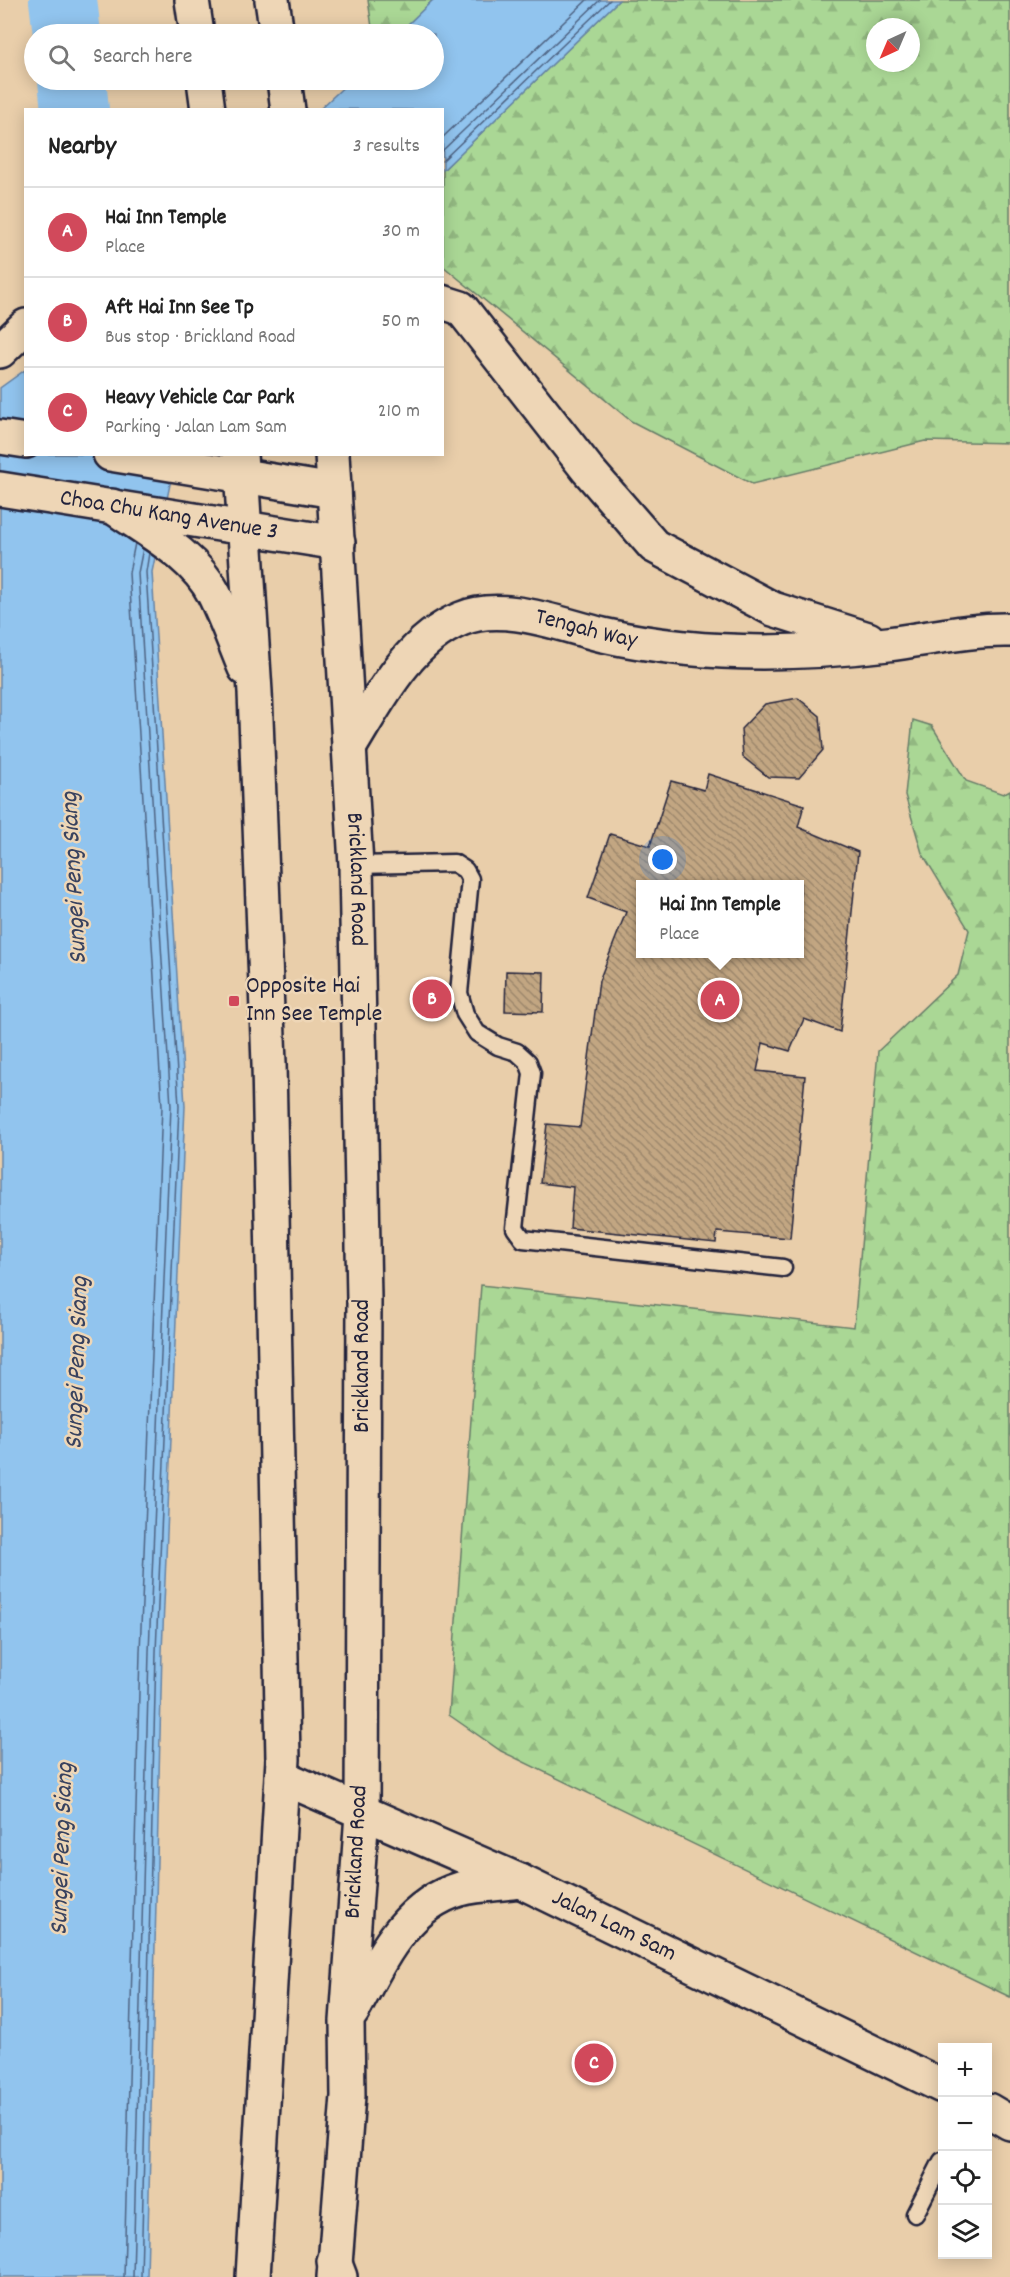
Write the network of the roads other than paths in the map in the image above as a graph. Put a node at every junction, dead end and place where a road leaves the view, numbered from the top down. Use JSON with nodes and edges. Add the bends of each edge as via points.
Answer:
{"nodes":[{"id":1,"x":192,"y":0,"type":"edge"},
{"id":2,"x":272,"y":0,"type":"edge"},
{"id":3,"x":196,"y":24,"type":"edge"},
{"id":4,"x":276,"y":24,"type":"edge"},
{"id":5,"x":444,"y":303,"type":"edge"},
{"id":6,"x":24,"y":328,"type":"edge"},
{"id":7,"x":0,"y":351,"type":"edge"},
{"id":8,"x":0,"y":437,"type":"edge"},
{"id":9,"x":24,"y":441,"type":"edge"},
{"id":10,"x":122,"y":456,"type":"edge"},
{"id":11,"x":332,"y":456,"type":"edge"},
{"id":12,"x":241,"y":465,"type":"edge"},
{"id":13,"x":0,"y":489,"type":"edge"},
{"id":14,"x":334,"y":491,"type":"junction"},
{"id":15,"x":245,"y":528,"type":"junction"},
{"id":16,"x":172,"y":530,"type":"junction"},
{"id":17,"x":338,"y":543,"type":"junction"},
{"id":18,"x":1010,"y":630,"type":"edge"},
{"id":19,"x":884,"y":645,"type":"junction"},
{"id":20,"x":255,"y":692,"type":"junction"},
{"id":21,"x":350,"y":748,"type":"junction"},
{"id":22,"x":356,"y":865,"type":"junction"},
{"id":23,"x":783,"y":1268,"type":"dead end"},
{"id":24,"x":282,"y":1777,"type":"junction"},
{"id":25,"x":362,"y":1814,"type":"junction"},
{"id":26,"x":520,"y":1881,"type":"junction"},
{"id":27,"x":347,"y":2021,"type":"junction"},
{"id":28,"x":938,"y":2084,"type":"edge"},
{"id":29,"x":992,"y":2113,"type":"edge"},
{"id":30,"x":1010,"y":2123,"type":"edge"},
{"id":31,"x":938,"y":2169,"type":"edge"},
{"id":32,"x":915,"y":2214,"type":"dead end"},
{"id":33,"x":336,"y":2272,"type":"edge"},
{"id":34,"x":253,"y":2277,"type":"edge"}],
"edges":[{"from":1,"to":3,"type":"main road"},
{"from":2,"to":4,"type":"main road"},
{"from":5,"to":19,"type":"main road","name":"Tengah Way","via":[[461,308],[588,470],[654,546],[773,609]]},
{"from":6,"to":7,"type":"main road"},
{"from":8,"to":9,"type":"main road"},
{"from":10,"to":12,"type":"main road","via":[[183,466]]},
{"from":11,"to":14,"type":"main road","name":"Brickland Road"},
{"from":12,"to":14,"type":"main road"},
{"from":12,"to":15,"type":"main road"},
{"from":13,"to":16,"type":"main road","name":"Choa Chu Kang Avenue 3","via":[[112,507]]},
{"from":14,"to":17,"type":"main road","name":"Brickland Road"},
{"from":15,"to":16,"type":"main road","name":"Choa Chu Kang Avenue 3"},
{"from":15,"to":17,"type":"main road","name":"Choa Chu Kang Avenue 3"},
{"from":15,"to":20,"type":"main road"},
{"from":16,"to":20,"type":"main road","via":[[214,593]]},
{"from":17,"to":21,"type":"main road","name":"Brickland Road"},
{"from":18,"to":19,"type":"main road","name":"Tengah Way"},
{"from":19,"to":21,"type":"main road","name":"Tengah Way","via":[[766,653],[684,648],[605,635],[538,617],[491,613],[461,618],[433,636],[408,660],[391,680]]},
{"from":20,"to":24,"type":"main road","via":[[269,1064]]},
{"from":21,"to":22,"type":"main road","name":"Brickland Road"},
{"from":22,"to":23,"type":"lane","via":[[454,863],[470,879],[459,993],[465,1014],[477,1033],[517,1052],[528,1062],[532,1073],[515,1228],[523,1239]]},
{"from":22,"to":25,"type":"main road","name":"Brickland Road","via":[[364,1300]]},
{"from":24,"to":25,"type":"main road","name":"Jalan Lam Sam"},
{"from":24,"to":34,"type":"main road"},
{"from":25,"to":26,"type":"main road","name":"Jalan Lam Sam"},
{"from":25,"to":27,"type":"main road","name":"Brickland Road"},
{"from":26,"to":27,"type":"main road","via":[[460,1889],[432,1902],[410,1919],[392,1940]]},
{"from":26,"to":28,"type":"main road","name":"Jalan Lam Sam"},
{"from":27,"to":33,"type":"main road","name":"Brickland Road","via":[[348,2096]]},
{"from":29,"to":30,"type":"main road"},
{"from":31,"to":32,"type":"lane"}]}
